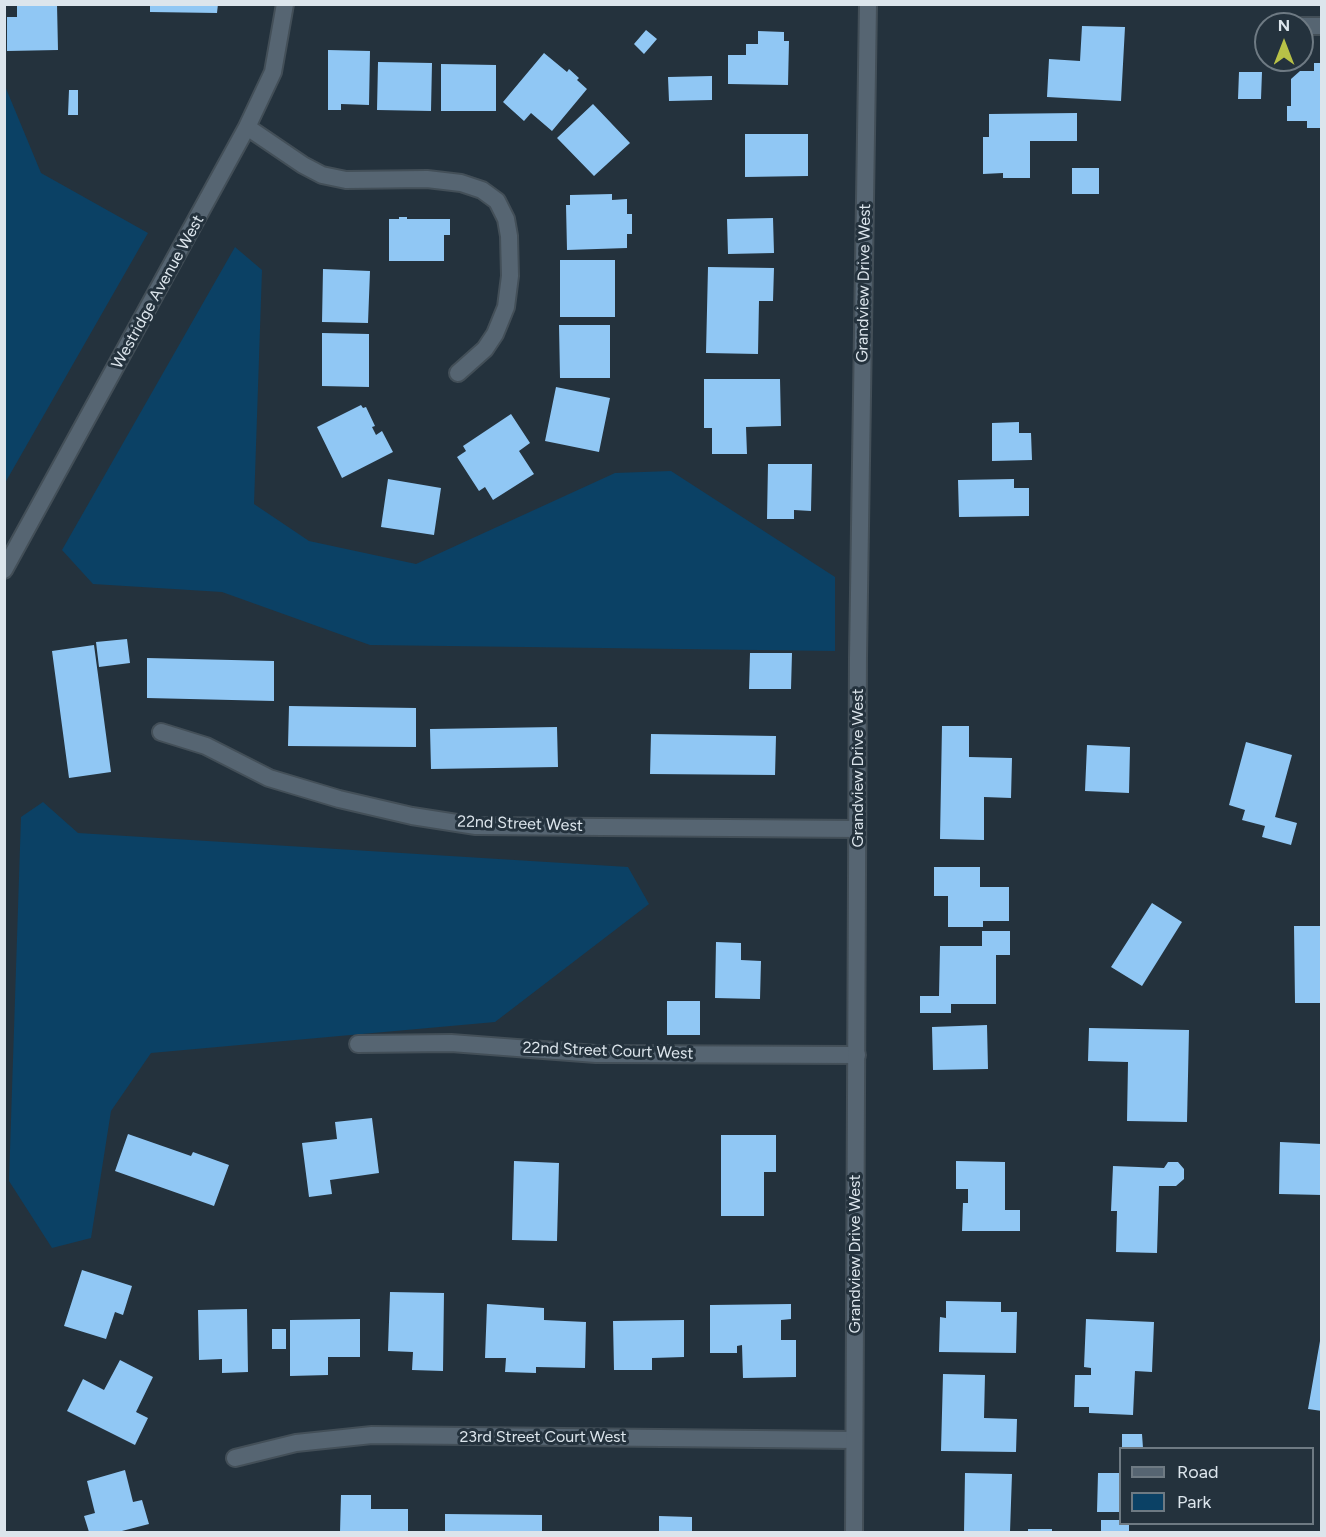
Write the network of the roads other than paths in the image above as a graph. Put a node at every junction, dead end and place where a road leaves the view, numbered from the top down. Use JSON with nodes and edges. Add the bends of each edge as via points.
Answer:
{"nodes":[{"id":1,"x":285,"y":4,"type":"edge"},
{"id":2,"x":868,"y":4,"type":"edge"},
{"id":3,"x":247,"y":127,"type":"junction"},
{"id":4,"x":458,"y":373,"type":"dead end"},
{"id":5,"x":4,"y":570,"type":"edge"},
{"id":6,"x":161,"y":732,"type":"dead end"},
{"id":7,"x":857,"y":829,"type":"junction"},
{"id":8,"x":358,"y":1044,"type":"dead end"},
{"id":9,"x":857,"y":1055,"type":"junction"},
{"id":10,"x":854,"y":1440,"type":"junction"},
{"id":11,"x":235,"y":1458,"type":"dead end"},
{"id":12,"x":854,"y":1533,"type":"edge"}],
"edges":[{"from":1,"to":3,"type":"street","name":"Westridge Avenue West","via":[[273,72]]},
{"from":2,"to":7,"type":"street","name":"Grandview Drive West"},
{"from":3,"to":4,"type":"street","via":[[322,175],[346,180],[427,179],[461,183],[482,190],[497,201],[509,236],[506,308],[485,349]]},
{"from":3,"to":5,"type":"street","name":"Westridge Avenue West"},
{"from":6,"to":7,"type":"street","name":"22nd Street West","via":[[206,746],[269,778],[339,799],[477,826]]},
{"from":7,"to":9,"type":"street","name":"Grandview Drive West"},
{"from":8,"to":9,"type":"street","name":"22nd Street Court West","via":[[451,1043],[596,1054]]},
{"from":9,"to":10,"type":"street","name":"Grandview Drive West"},
{"from":10,"to":11,"type":"street","name":"23rd Street Court West","via":[[372,1435],[296,1443]]},
{"from":10,"to":12,"type":"street","name":"Grandview Drive West"}]}
